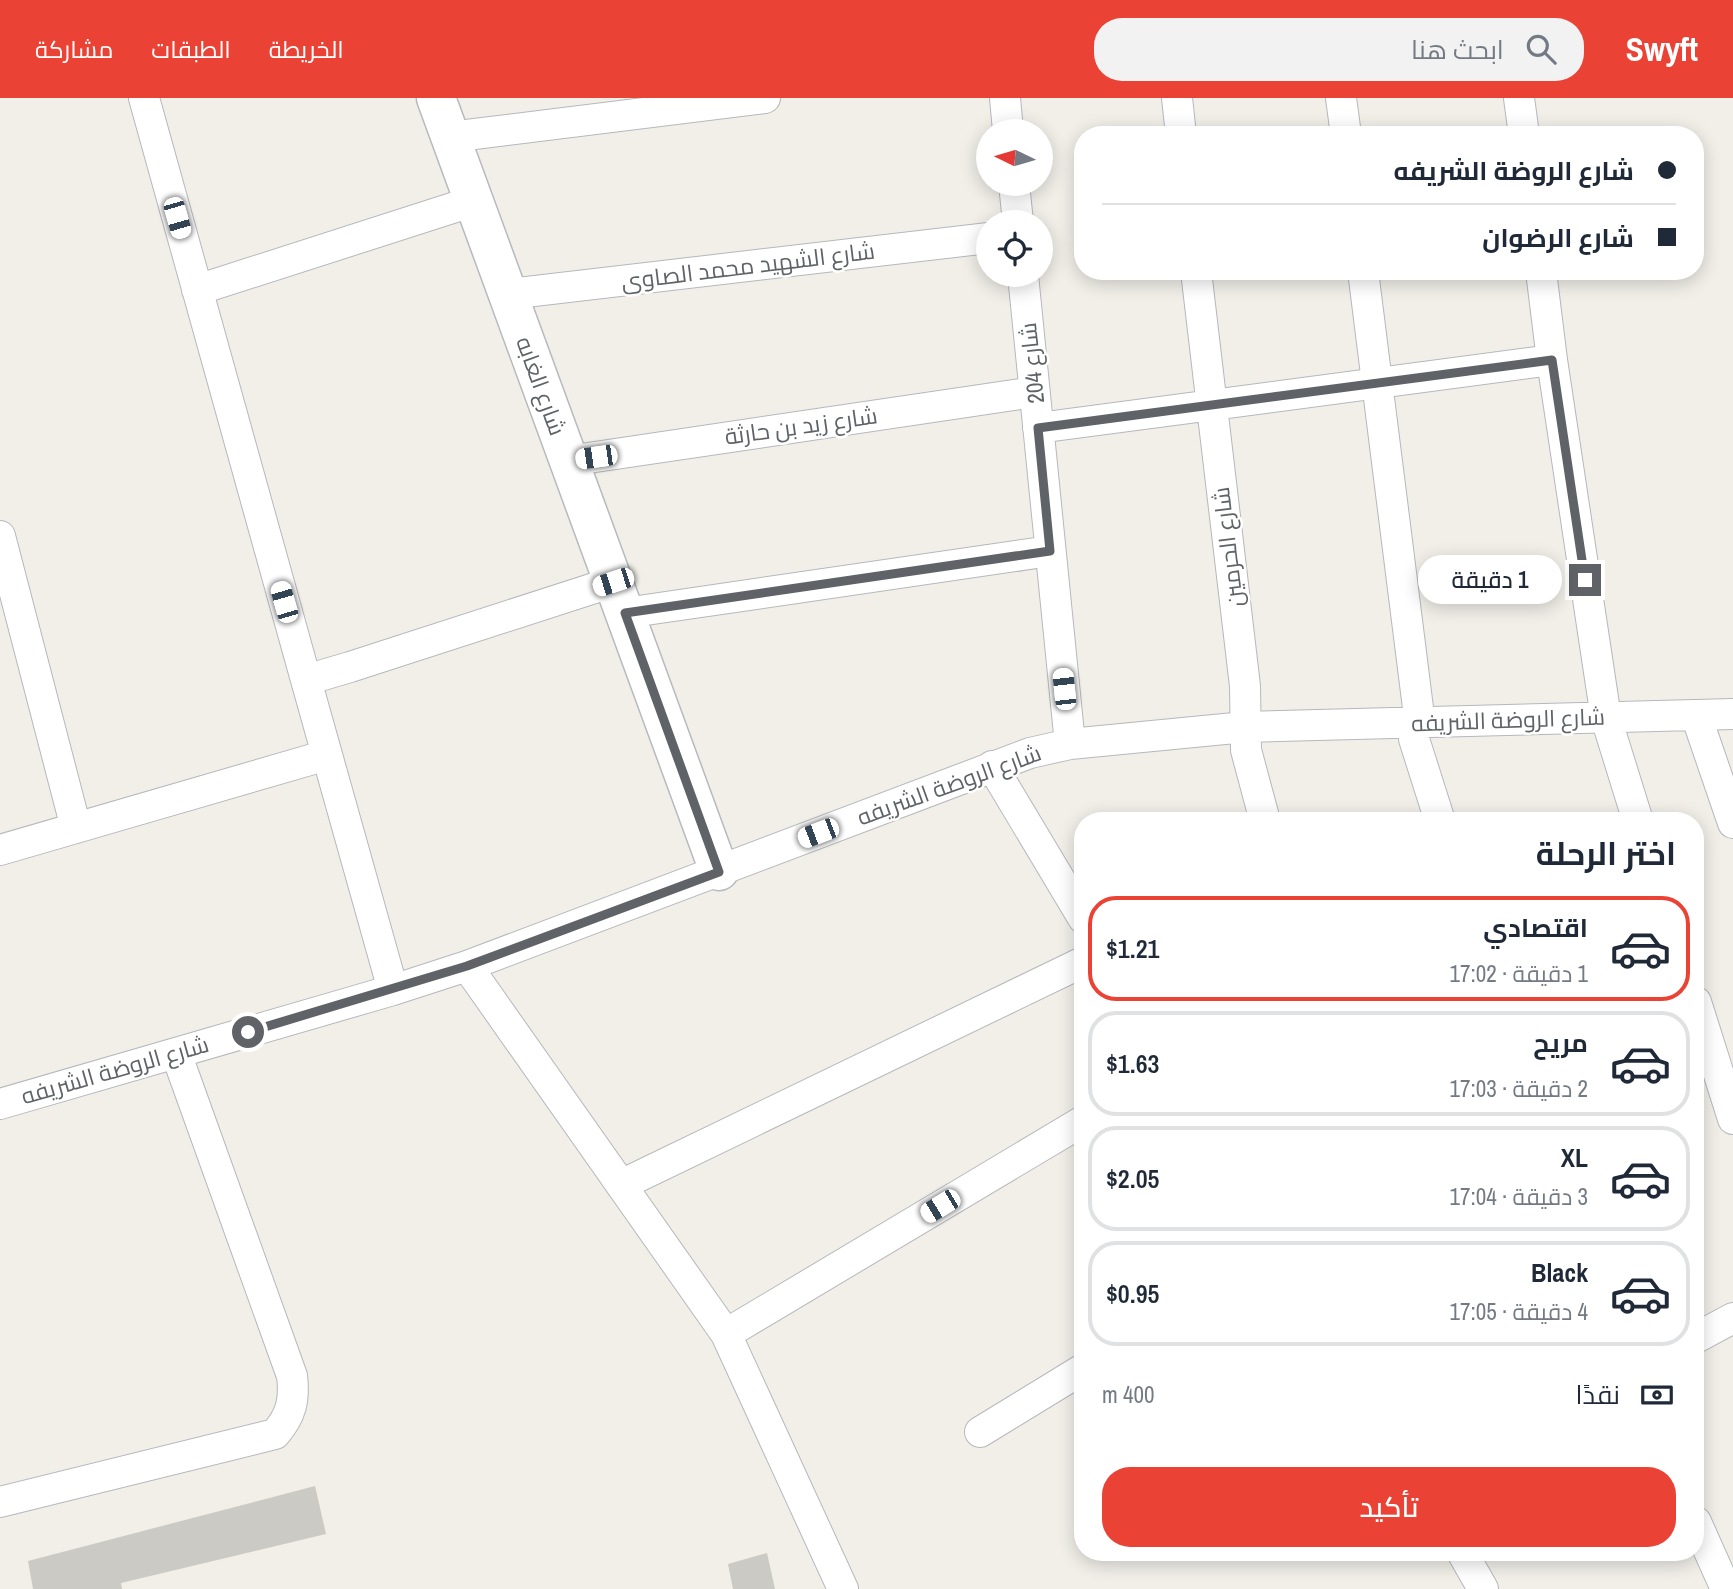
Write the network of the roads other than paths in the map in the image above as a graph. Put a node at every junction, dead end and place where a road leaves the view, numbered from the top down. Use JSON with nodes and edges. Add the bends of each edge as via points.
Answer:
{"nodes":[{"id":1,"x":144,"y":98,"type":"edge"},
{"id":2,"x":436,"y":98,"type":"edge"},
{"id":3,"x":765,"y":98,"type":"edge"},
{"id":4,"x":1005,"y":98,"type":"edge"},
{"id":5,"x":1177,"y":98,"type":"edge"},
{"id":6,"x":1341,"y":98,"type":"edge"},
{"id":7,"x":1519,"y":98,"type":"edge"},
{"id":8,"x":1007,"y":119,"type":"edge"},
{"id":9,"x":1180,"y":126,"type":"edge"},
{"id":10,"x":1345,"y":126,"type":"edge"},
{"id":11,"x":1523,"y":126,"type":"edge"},
{"id":12,"x":450,"y":137,"type":"junction"},
{"id":13,"x":474,"y":201,"type":"junction"},
{"id":14,"x":976,"y":240,"type":"edge"},
{"id":15,"x":1197,"y":280,"type":"edge"},
{"id":16,"x":1364,"y":280,"type":"edge"},
{"id":17,"x":1542,"y":280,"type":"edge"},
{"id":18,"x":1024,"y":287,"type":"edge"},
{"id":19,"x":197,"y":290,"type":"junction"},
{"id":20,"x":508,"y":294,"type":"junction"},
{"id":21,"x":1552,"y":360,"type":"junction"},
{"id":22,"x":1378,"y":383,"type":"junction"},
{"id":23,"x":1034,"y":392,"type":"junction"},
{"id":24,"x":1211,"y":405,"type":"junction"},
{"id":25,"x":1038,"y":428,"type":"junction"},
{"id":26,"x":568,"y":461,"type":"junction"},
{"id":27,"x":0,"y":536,"type":"edge"},
{"id":28,"x":1050,"y":551,"type":"junction"},
{"id":29,"x":619,"y":597,"type":"junction"},
{"id":30,"x":306,"y":680,"type":"junction"},
{"id":31,"x":1733,"y":714,"type":"edge"},
{"id":32,"x":1696,"y":715,"type":"junction"},
{"id":33,"x":1606,"y":718,"type":"junction"},
{"id":34,"x":1415,"y":723,"type":"junction"},
{"id":35,"x":1245,"y":727,"type":"junction"},
{"id":36,"x":1070,"y":744,"type":"junction"},
{"id":37,"x":327,"y":755,"type":"junction"},
{"id":38,"x":992,"y":766,"type":"junction"},
{"id":39,"x":1263,"y":812,"type":"edge"},
{"id":40,"x":1437,"y":812,"type":"edge"},
{"id":41,"x":1636,"y":812,"type":"edge"},
{"id":42,"x":1733,"y":823,"type":"edge"},
{"id":43,"x":76,"y":828,"type":"junction"},
{"id":44,"x":0,"y":850,"type":"edge"},
{"id":45,"x":719,"y":872,"type":"junction"},
{"id":46,"x":1074,"y":903,"type":"edge"},
{"id":47,"x":1074,"y":965,"type":"edge"},
{"id":48,"x":467,"y":966,"type":"junction"},
{"id":49,"x":393,"y":990,"type":"junction"},
{"id":50,"x":1704,"y":1027,"type":"edge"},
{"id":51,"x":176,"y":1053,"type":"junction"},
{"id":52,"x":0,"y":1104,"type":"edge"},
{"id":53,"x":1733,"y":1119,"type":"edge"},
{"id":54,"x":1074,"y":1126,"type":"edge"},
{"id":55,"x":621,"y":1185,"type":"junction"},
{"id":56,"x":1733,"y":1318,"type":"edge"},
{"id":57,"x":726,"y":1334,"type":"junction"},
{"id":58,"x":1704,"y":1334,"type":"edge"},
{"id":59,"x":1074,"y":1375,"type":"edge"},
{"id":60,"x":980,"y":1432,"type":"dead end"},
{"id":61,"x":0,"y":1502,"type":"edge"},
{"id":62,"x":1704,"y":1540,"type":"edge"},
{"id":63,"x":1467,"y":1561,"type":"edge"},
{"id":64,"x":843,"y":1589,"type":"edge"},
{"id":65,"x":1482,"y":1589,"type":"edge"},
{"id":66,"x":1726,"y":1589,"type":"edge"}],
"edges":[{"from":1,"to":19,"type":"street"},
{"from":2,"to":12,"type":"street","name":"شارع الغابه"},
{"from":3,"to":12,"type":"street"},
{"from":4,"to":8,"type":"street"},
{"from":5,"to":9,"type":"street"},
{"from":6,"to":10,"type":"street"},
{"from":7,"to":11,"type":"street"},
{"from":12,"to":13,"type":"street","name":"شارع الغابه"},
{"from":13,"to":19,"type":"street"},
{"from":13,"to":20,"type":"street","name":"شارع الغابه"},
{"from":14,"to":20,"type":"street","name":"شارع الشهيد محمد الصاوى"},
{"from":15,"to":24,"type":"street","name":"شارع الحرمين"},
{"from":16,"to":22,"type":"street"},
{"from":17,"to":21,"type":"street"},
{"from":18,"to":23,"type":"street","name":"شارع 204"},
{"from":19,"to":30,"type":"street"},
{"from":20,"to":26,"type":"street","name":"شارع الغابه"},
{"from":21,"to":22,"type":"street"},
{"from":21,"to":33,"type":"street"},
{"from":22,"to":24,"type":"street"},
{"from":22,"to":34,"type":"street","via":[[1418,702]]},
{"from":23,"to":25,"type":"street","name":"شارع 204"},
{"from":23,"to":26,"type":"street","name":"شارع زيد بن حارثة"},
{"from":24,"to":25,"type":"street"},
{"from":24,"to":35,"type":"street","name":"شارع الحرمين","via":[[1245,686]]},
{"from":25,"to":28,"type":"street","name":"شارع 204"},
{"from":26,"to":29,"type":"street","name":"شارع الغابه"},
{"from":27,"to":43,"type":"street"},
{"from":28,"to":29,"type":"street"},
{"from":28,"to":36,"type":"street","name":"شارع 204"},
{"from":29,"to":30,"type":"street"},
{"from":29,"to":45,"type":"street","name":"شارع الغابه"},
{"from":30,"to":37,"type":"street"},
{"from":31,"to":32,"type":"street","name":"شارع الروضة الشريفه"},
{"from":32,"to":33,"type":"street","name":"شارع الروضة الشريفه"},
{"from":32,"to":42,"type":"street"},
{"from":33,"to":34,"type":"street","name":"شارع الروضة الشريفه"},
{"from":33,"to":41,"type":"street"},
{"from":34,"to":35,"type":"street","name":"شارع الروضة الشريفه"},
{"from":34,"to":40,"type":"street","via":[[1416,746]]},
{"from":35,"to":36,"type":"street","name":"شارع الروضة الشريفه"},
{"from":35,"to":39,"type":"street","name":"شارع الحرمين","via":[[1246,750]]},
{"from":36,"to":38,"type":"street","name":"شارع الروضة الشريفه"},
{"from":37,"to":43,"type":"street"},
{"from":37,"to":49,"type":"street"},
{"from":38,"to":45,"type":"street","name":"شارع الروضة الشريفه"},
{"from":38,"to":46,"type":"street"},
{"from":43,"to":44,"type":"street"},
{"from":45,"to":48,"type":"street","name":"شارع الروضة الشريفه"},
{"from":47,"to":55,"type":"street"},
{"from":48,"to":49,"type":"street","name":"شارع الروضة الشريفه"},
{"from":48,"to":55,"type":"street"},
{"from":49,"to":51,"type":"street","name":"شارع الروضة الشريفه"},
{"from":50,"to":53,"type":"street"},
{"from":51,"to":52,"type":"street","name":"شارع الروضة الشريفه"},
{"from":51,"to":61,"type":"street","via":[[292,1376],[292,1409],[275,1434]]},
{"from":54,"to":57,"type":"street"},
{"from":55,"to":57,"type":"street"},
{"from":56,"to":58,"type":"street"},
{"from":57,"to":64,"type":"street"},
{"from":59,"to":60,"type":"street"},
{"from":62,"to":66,"type":"street"},
{"from":63,"to":65,"type":"street"}]}
